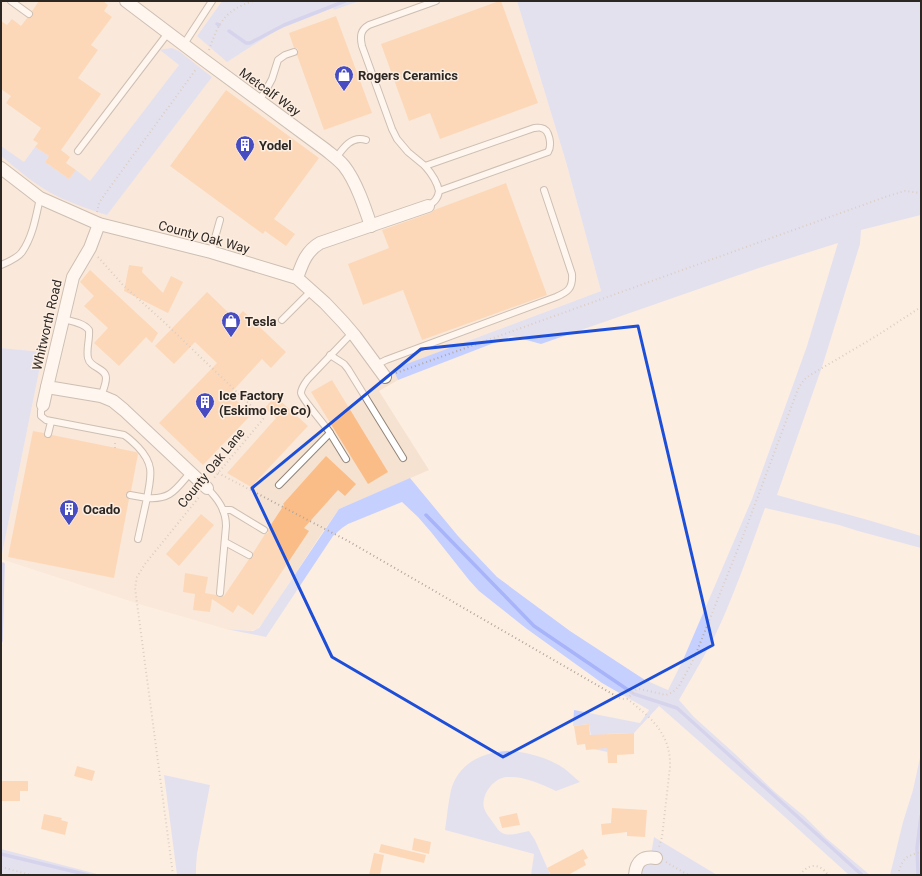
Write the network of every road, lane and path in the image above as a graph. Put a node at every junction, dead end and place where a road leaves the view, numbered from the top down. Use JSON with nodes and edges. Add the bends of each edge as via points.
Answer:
{"nodes":[{"id":1,"x":11,"y":1,"type":"edge"},
{"id":2,"x":126,"y":1,"type":"edge"},
{"id":3,"x":212,"y":1,"type":"edge"},
{"id":4,"x":253,"y":1,"type":"edge"},
{"id":5,"x":436,"y":1,"type":"edge"},
{"id":6,"x":29,"y":14,"type":"dead end"},
{"id":7,"x":168,"y":33,"type":"junction"},
{"id":8,"x":184,"y":44,"type":"junction"},
{"id":9,"x":294,"y":52,"type":"dead end"},
{"id":10,"x":204,"y":60,"type":"junction"},
{"id":11,"x":259,"y":100,"type":"junction"},
{"id":12,"x":366,"y":140,"type":"dead end"},
{"id":13,"x":78,"y":151,"type":"dead end"},
{"id":14,"x":336,"y":158,"type":"junction"},
{"id":15,"x":425,"y":166,"type":"junction"},
{"id":16,"x":1,"y":168,"type":"edge"},
{"id":17,"x":544,"y":190,"type":"dead end"},
{"id":18,"x":439,"y":191,"type":"junction"},
{"id":19,"x":921,"y":193,"type":"edge"},
{"id":20,"x":40,"y":198,"type":"junction"},
{"id":21,"x":428,"y":206,"type":"joint"},
{"id":22,"x":220,"y":220,"type":"dead end"},
{"id":23,"x":99,"y":224,"type":"junction"},
{"id":24,"x":371,"y":226,"type":"junction"},
{"id":25,"x":90,"y":248,"type":"junction"},
{"id":26,"x":211,"y":252,"type":"junction"},
{"id":27,"x":1,"y":265,"type":"edge"},
{"id":28,"x":297,"y":278,"type":"junction"},
{"id":29,"x":312,"y":290,"type":"junction"},
{"id":30,"x":921,"y":307,"type":"edge"},
{"id":31,"x":63,"y":319,"type":"junction"},
{"id":32,"x":282,"y":320,"type":"dead end"},
{"id":33,"x":352,"y":332,"type":"junction"},
{"id":34,"x":330,"y":355,"type":"junction"},
{"id":35,"x":376,"y":365,"type":"junction"},
{"id":36,"x":385,"y":377,"type":"joint"},
{"id":37,"x":47,"y":387,"type":"junction"},
{"id":38,"x":101,"y":396,"type":"junction"},
{"id":39,"x":43,"y":405,"type":"joint"},
{"id":40,"x":51,"y":422,"type":"junction"},
{"id":41,"x":330,"y":433,"type":"junction"},
{"id":42,"x":48,"y":434,"type":"dead end"},
{"id":43,"x":403,"y":458,"type":"dead end"},
{"id":44,"x":346,"y":459,"type":"dead end"},
{"id":45,"x":190,"y":473,"type":"junction"},
{"id":46,"x":218,"y":473,"type":"junction"},
{"id":47,"x":279,"y":485,"type":"dead end"},
{"id":48,"x":206,"y":488,"type":"junction"},
{"id":49,"x":130,"y":495,"type":"dead end"},
{"id":50,"x":147,"y":498,"type":"junction"},
{"id":51,"x":223,"y":510,"type":"junction"},
{"id":52,"x":264,"y":530,"type":"dead end"},
{"id":53,"x":138,"y":539,"type":"dead end"},
{"id":54,"x":225,"y":542,"type":"junction"},
{"id":55,"x":249,"y":555,"type":"dead end"},
{"id":56,"x":220,"y":593,"type":"dead end"},
{"id":57,"x":627,"y":699,"type":"junction"},
{"id":58,"x":921,"y":852,"type":"edge"},
{"id":59,"x":656,"y":858,"type":"junction"},
{"id":60,"x":1,"y":867,"type":"edge"},
{"id":61,"x":31,"y":875,"type":"edge"},
{"id":62,"x":173,"y":875,"type":"edge"},
{"id":63,"x":635,"y":875,"type":"edge"},
{"id":64,"x":688,"y":875,"type":"edge"},
{"id":65,"x":800,"y":875,"type":"edge"},
{"id":66,"x":828,"y":875,"type":"edge"},
{"id":67,"x":898,"y":875,"type":"edge"}],
"edges":[{"from":1,"to":6,"type":"lane"},
{"from":2,"to":7,"type":"street","name":"Metcalf Way"},
{"from":3,"to":8,"type":"lane"},
{"from":4,"to":10,"type":"path","via":[[238,7],[225,17],[217,28]]},
{"from":5,"to":15,"type":"lane","via":[[369,25],[362,30],[360,36],[394,134],[404,148]]},
{"from":7,"to":8,"type":"street","name":"Metcalf Way"},
{"from":7,"to":13,"type":"lane"},
{"from":8,"to":10,"type":"street","name":"Metcalf Way"},
{"from":9,"to":11,"type":"lane","via":[[278,60],[272,79]]},
{"from":10,"to":11,"type":"street","name":"Metcalf Way"},
{"from":10,"to":23,"type":"path","via":[[99,203]]},
{"from":11,"to":14,"type":"street","name":"Metcalf Way"},
{"from":12,"to":14,"type":"lane","via":[[361,138],[352,141],[344,146]]},
{"from":14,"to":24,"type":"street","name":"Metcalf Way","via":[[350,175]]},
{"from":15,"to":18,"type":"lane","via":[[433,175]]},
{"from":15,"to":18,"type":"lane","via":[[534,128],[546,130],[551,144],[548,152]]},
{"from":16,"to":20,"type":"street","name":"County Oak Way"},
{"from":17,"to":35,"type":"lane","via":[[572,274],[568,290],[556,297]]},
{"from":18,"to":21,"type":"lane","via":[[438,197]]},
{"from":19,"to":36,"type":"path","via":[[904,191],[888,196]]},
{"from":20,"to":23,"type":"street","name":"County Oak Way"},
{"from":20,"to":27,"type":"lane","via":[[31,234],[22,253]]},
{"from":21,"to":24,"type":"street"},
{"from":22,"to":26,"type":"lane"},
{"from":23,"to":25,"type":"street","name":"Whitworth Road"},
{"from":23,"to":26,"type":"street","name":"County Oak Way"},
{"from":24,"to":28,"type":"street","via":[[325,241],[310,250]]},
{"from":25,"to":31,"type":"street","name":"Whitworth Road","via":[[73,277]]},
{"from":25,"to":46,"type":"path","name":"County Oak Lane","via":[[123,285],[264,418]]},
{"from":26,"to":28,"type":"street","name":"County Oak Way"},
{"from":28,"to":29,"type":"street","name":"County Oak Way"},
{"from":29,"to":32,"type":"lane"},
{"from":29,"to":33,"type":"street","name":"County Oak Way"},
{"from":30,"to":57,"type":"path","via":[[806,377],[802,382],[689,668],[670,694],[640,689]]},
{"from":31,"to":37,"type":"street","name":"Whitworth Road"},
{"from":31,"to":38,"type":"lane","via":[[83,325],[89,330],[89,360],[105,375]]},
{"from":33,"to":34,"type":"lane"},
{"from":33,"to":35,"type":"street","name":"County Oak Way"},
{"from":34,"to":41,"type":"lane","via":[[306,382],[301,394]]},
{"from":34,"to":43,"type":"lane","via":[[348,369]]},
{"from":35,"to":36,"type":"street","name":"County Oak Way"},
{"from":37,"to":38,"type":"street","name":"Whitworth Road"},
{"from":37,"to":39,"type":"street"},
{"from":38,"to":45,"type":"street","name":"Whitworth Road","via":[[124,410]]},
{"from":39,"to":40,"type":"lane","via":[[42,416]]},
{"from":40,"to":42,"type":"lane"},
{"from":40,"to":50,"type":"lane","via":[[124,435],[128,438],[149,462]]},
{"from":41,"to":44,"type":"lane"},
{"from":41,"to":47,"type":"lane"},
{"from":45,"to":48,"type":"street","name":"Whitworth Road"},
{"from":45,"to":50,"type":"lane","via":[[170,494],[159,498]]},
{"from":46,"to":48,"type":"path","name":"County Oak Lane"},
{"from":46,"to":57,"type":"path","via":[[348,541],[621,699]]},
{"from":48,"to":51,"type":"lane"},
{"from":48,"to":62,"type":"path","name":"County Oak Lane","via":[[142,568],[136,580]]},
{"from":49,"to":50,"type":"lane"},
{"from":50,"to":53,"type":"lane"},
{"from":51,"to":52,"type":"lane","via":[[230,510]]},
{"from":51,"to":54,"type":"lane","via":[[226,523]]},
{"from":54,"to":55,"type":"lane"},
{"from":54,"to":56,"type":"lane"},
{"from":57,"to":59,"type":"path","via":[[651,719],[668,745],[670,767],[662,837]]},
{"from":58,"to":67,"type":"path","via":[[905,858]]},
{"from":59,"to":63,"type":"street","via":[[640,861]]},
{"from":59,"to":64,"type":"path"},
{"from":60,"to":61,"type":"path"},
{"from":65,"to":66,"type":"path","via":[[803,870],[812,866],[825,870]]}]}
